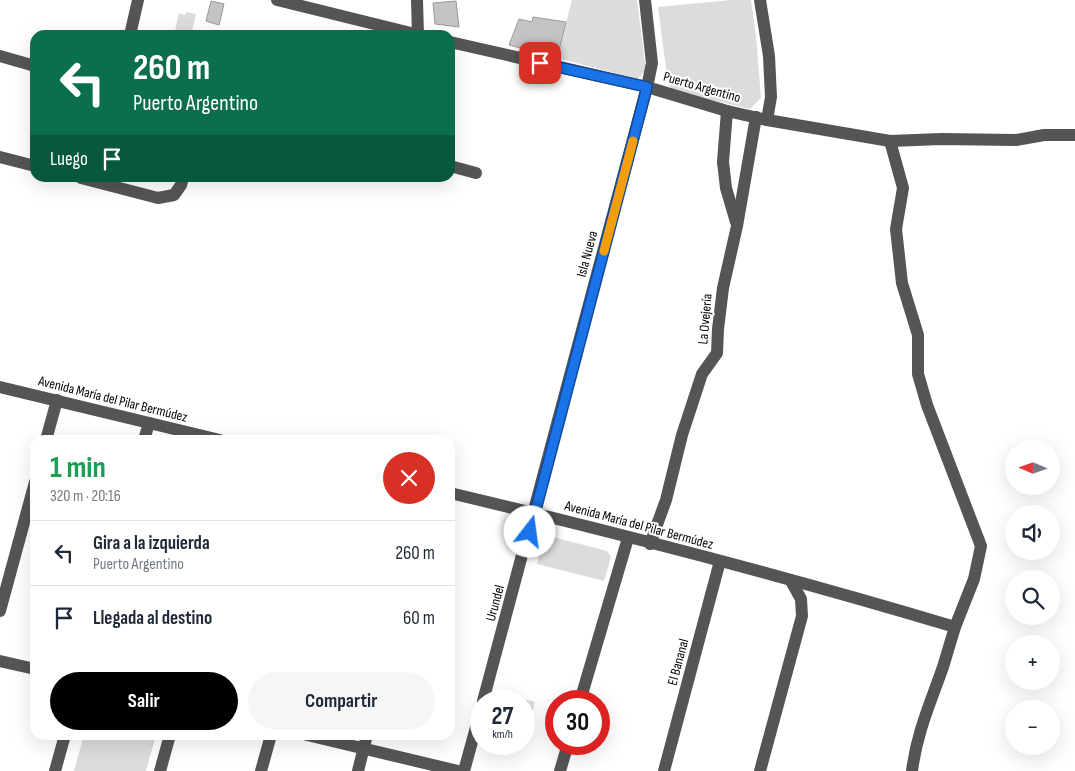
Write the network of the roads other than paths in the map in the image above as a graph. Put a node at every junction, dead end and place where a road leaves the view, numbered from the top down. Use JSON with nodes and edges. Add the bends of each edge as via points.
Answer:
{"nodes":[{"id":1,"x":138,"y":0,"type":"edge"},
{"id":2,"x":277,"y":0,"type":"edge"},
{"id":3,"x":417,"y":0,"type":"edge"},
{"id":4,"x":645,"y":0,"type":"edge"},
{"id":5,"x":760,"y":0,"type":"edge"},
{"id":6,"x":131,"y":30,"type":"edge"},
{"id":7,"x":398,"y":30,"type":"edge"},
{"id":8,"x":418,"y":30,"type":"edge"},
{"id":9,"x":455,"y":43,"type":"edge"},
{"id":10,"x":0,"y":56,"type":"edge"},
{"id":11,"x":30,"y":65,"type":"edge"},
{"id":12,"x":647,"y":87,"type":"junction"},
{"id":13,"x":728,"y":111,"type":"junction"},
{"id":14,"x":761,"y":118,"type":"junction"},
{"id":15,"x":1075,"y":135,"type":"edge"},
{"id":16,"x":890,"y":141,"type":"junction"},
{"id":17,"x":0,"y":157,"type":"edge"},
{"id":18,"x":30,"y":165,"type":"edge"},
{"id":19,"x":455,"y":167,"type":"edge"},
{"id":20,"x":476,"y":173,"type":"dead end"},
{"id":21,"x":102,"y":182,"type":"edge"},
{"id":22,"x":182,"y":182,"type":"edge"},
{"id":23,"x":737,"y":226,"type":"junction"},
{"id":24,"x":0,"y":387,"type":"edge"},
{"id":25,"x":57,"y":400,"type":"junction"},
{"id":26,"x":149,"y":423,"type":"junction"},
{"id":27,"x":47,"y":435,"type":"edge"},
{"id":28,"x":145,"y":435,"type":"edge"},
{"id":29,"x":199,"y":435,"type":"edge"},
{"id":30,"x":455,"y":494,"type":"edge"},
{"id":31,"x":30,"y":500,"type":"edge"},
{"id":32,"x":535,"y":513,"type":"junction"},
{"id":33,"x":628,"y":538,"type":"junction"},
{"id":34,"x":650,"y":544,"type":"junction"},
{"id":35,"x":720,"y":561,"type":"junction"},
{"id":36,"x":791,"y":581,"type":"junction"},
{"id":37,"x":0,"y":611,"type":"edge"},
{"id":38,"x":955,"y":627,"type":"junction"},
{"id":39,"x":0,"y":661,"type":"edge"},
{"id":40,"x":30,"y":668,"type":"edge"},
{"id":41,"x":486,"y":690,"type":"edge"},
{"id":42,"x":583,"y":690,"type":"edge"},
{"id":43,"x":64,"y":740,"type":"edge"},
{"id":44,"x":169,"y":740,"type":"edge"},
{"id":45,"x":270,"y":740,"type":"edge"},
{"id":46,"x":327,"y":740,"type":"edge"},
{"id":47,"x":366,"y":740,"type":"edge"},
{"id":48,"x":364,"y":749,"type":"junction"},
{"id":49,"x":470,"y":749,"type":"edge"},
{"id":50,"x":565,"y":755,"type":"edge"},
{"id":51,"x":55,"y":771,"type":"edge"},
{"id":52,"x":160,"y":771,"type":"edge"},
{"id":53,"x":262,"y":771,"type":"edge"},
{"id":54,"x":358,"y":771,"type":"edge"},
{"id":55,"x":458,"y":771,"type":"edge"},
{"id":56,"x":464,"y":771,"type":"edge"},
{"id":57,"x":560,"y":771,"type":"edge"},
{"id":58,"x":664,"y":771,"type":"edge"},
{"id":59,"x":760,"y":771,"type":"edge"},
{"id":60,"x":912,"y":771,"type":"edge"}],
"edges":[{"from":1,"to":6,"type":"street"},
{"from":2,"to":7,"type":"street"},
{"from":3,"to":8,"type":"street"},
{"from":4,"to":12,"type":"street","name":"Isla Nueva","via":[[652,63]]},
{"from":5,"to":14,"type":"street","name":"La Ovejería","via":[[769,56],[771,97]]},
{"from":9,"to":12,"type":"street","name":"Puerto Argentino"},
{"from":10,"to":11,"type":"street"},
{"from":12,"to":13,"type":"street","name":"Puerto Argentino"},
{"from":12,"to":32,"type":"street","name":"Isla Nueva"},
{"from":13,"to":14,"type":"street","name":"Puerto Argentino"},
{"from":13,"to":23,"type":"street","via":[[723,162],[726,188]]},
{"from":14,"to":16,"type":"street","name":"Puerto Argentino"},
{"from":14,"to":23,"type":"street","name":"La Ovejería"},
{"from":15,"to":16,"type":"street","name":"Puerto Argentino","via":[[1044,134],[1016,140],[941,138]]},
{"from":16,"to":38,"type":"street","via":[[903,188],[896,229],[902,283],[918,335],[918,374],[981,546],[974,579]]},
{"from":17,"to":18,"type":"street"},
{"from":19,"to":20,"type":"street"},
{"from":21,"to":22,"type":"street","via":[[158,198],[174,195]]},
{"from":23,"to":34,"type":"street","name":"La Ovejería","via":[[723,288],[717,353],[702,374]]},
{"from":24,"to":25,"type":"street","name":"Avenida María del Pilar Bermúdez"},
{"from":25,"to":26,"type":"street","name":"Avenida María del Pilar Bermúdez"},
{"from":25,"to":27,"type":"street"},
{"from":26,"to":28,"type":"street"},
{"from":26,"to":29,"type":"street","name":"Avenida María del Pilar Bermúdez"},
{"from":30,"to":32,"type":"street","name":"Avenida María del Pilar Bermúdez"},
{"from":31,"to":37,"type":"street"},
{"from":32,"to":33,"type":"street","name":"Avenida María del Pilar Bermúdez"},
{"from":32,"to":41,"type":"street","name":"Urundel"},
{"from":33,"to":34,"type":"street","name":"Avenida María del Pilar Bermúdez"},
{"from":33,"to":42,"type":"street"},
{"from":34,"to":35,"type":"street","name":"Avenida María del Pilar Bermúdez"},
{"from":35,"to":36,"type":"street","name":"Avenida María del Pilar Bermúdez"},
{"from":35,"to":58,"type":"street","name":"El Bananal"},
{"from":36,"to":38,"type":"street","name":"Avenida María del Pilar Bermúdez"},
{"from":36,"to":59,"type":"street","via":[[801,600],[802,616]]},
{"from":38,"to":60,"type":"street","via":[[923,718]]},
{"from":39,"to":40,"type":"street"},
{"from":43,"to":51,"type":"street"},
{"from":44,"to":52,"type":"street"},
{"from":45,"to":53,"type":"street"},
{"from":46,"to":48,"type":"street"},
{"from":47,"to":48,"type":"street"},
{"from":48,"to":54,"type":"street"},
{"from":48,"to":55,"type":"street"},
{"from":49,"to":56,"type":"street"},
{"from":50,"to":57,"type":"street"}]}
